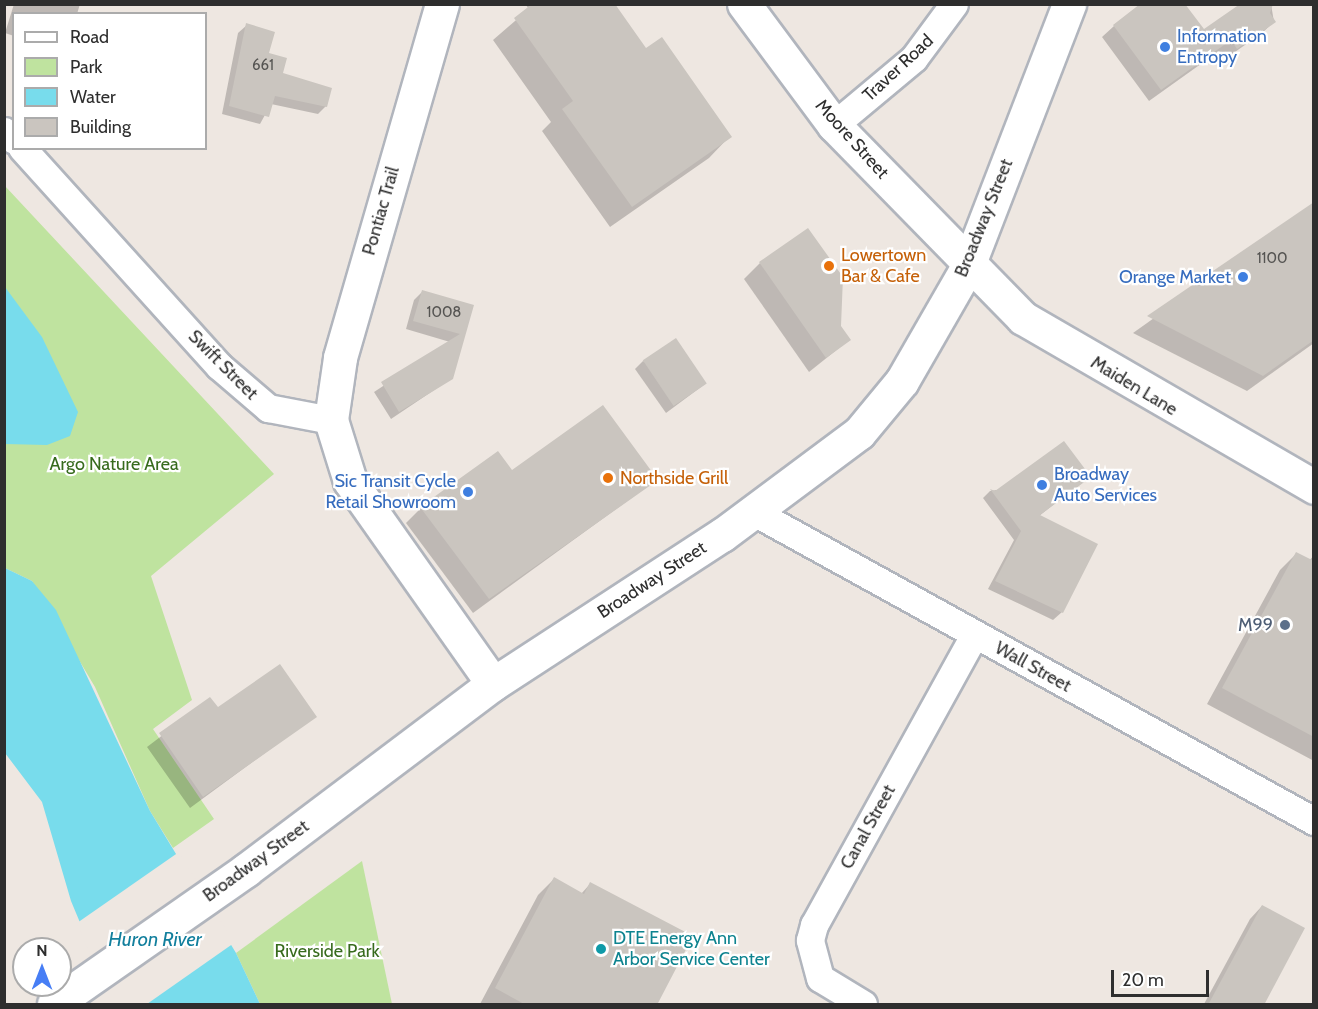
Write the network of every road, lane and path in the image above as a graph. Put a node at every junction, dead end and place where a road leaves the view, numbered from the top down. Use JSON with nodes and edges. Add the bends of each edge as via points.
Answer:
{"nodes":[{"id":1,"x":442,"y":4,"type":"edge"},
{"id":2,"x":744,"y":4,"type":"edge"},
{"id":3,"x":954,"y":4,"type":"edge"},
{"id":4,"x":1069,"y":4,"type":"edge"},
{"id":5,"x":834,"y":125,"type":"junction"},
{"id":6,"x":24,"y":150,"type":"edge"},
{"id":7,"x":968,"y":266,"type":"junction"},
{"id":8,"x":332,"y":420,"type":"junction"},
{"id":9,"x":1314,"y":488,"type":"edge"},
{"id":10,"x":754,"y":512,"type":"junction"},
{"id":11,"x":974,"y":635,"type":"junction"},
{"id":12,"x":493,"y":684,"type":"junction"},
{"id":13,"x":1314,"y":821,"type":"edge"},
{"id":14,"x":54,"y":1005,"type":"edge"},
{"id":15,"x":863,"y":1005,"type":"edge"}],
"edges":[{"from":1,"to":8,"type":"main road","name":"Pontiac Trail","via":[[340,358]]},
{"from":2,"to":5,"type":"main road","name":"Moore Street"},
{"from":3,"to":5,"type":"street","name":"Traver Road","via":[[914,58]]},
{"from":4,"to":7,"type":"main road","name":"Broadway Street"},
{"from":5,"to":7,"type":"main road","name":"Moore Street"},
{"from":6,"to":8,"type":"street","name":"Swift Street","via":[[219,366],[268,408]]},
{"from":7,"to":9,"type":"main road","name":"Maiden Lane","via":[[1023,318],[1068,347]]},
{"from":7,"to":10,"type":"main road","name":"Broadway Street","via":[[902,381],[859,433]]},
{"from":8,"to":12,"type":"main road","via":[[350,480]]},
{"from":10,"to":11,"type":"street","name":"Wall Street"},
{"from":10,"to":12,"type":"main road","name":"Broadway Street"},
{"from":11,"to":13,"type":"street","name":"Wall Street"},
{"from":11,"to":15,"type":"street","name":"Canal Street","via":[[814,925],[810,940],[820,978]]},
{"from":12,"to":14,"type":"main road","name":"Broadway Street","via":[[246,870]]}]}
